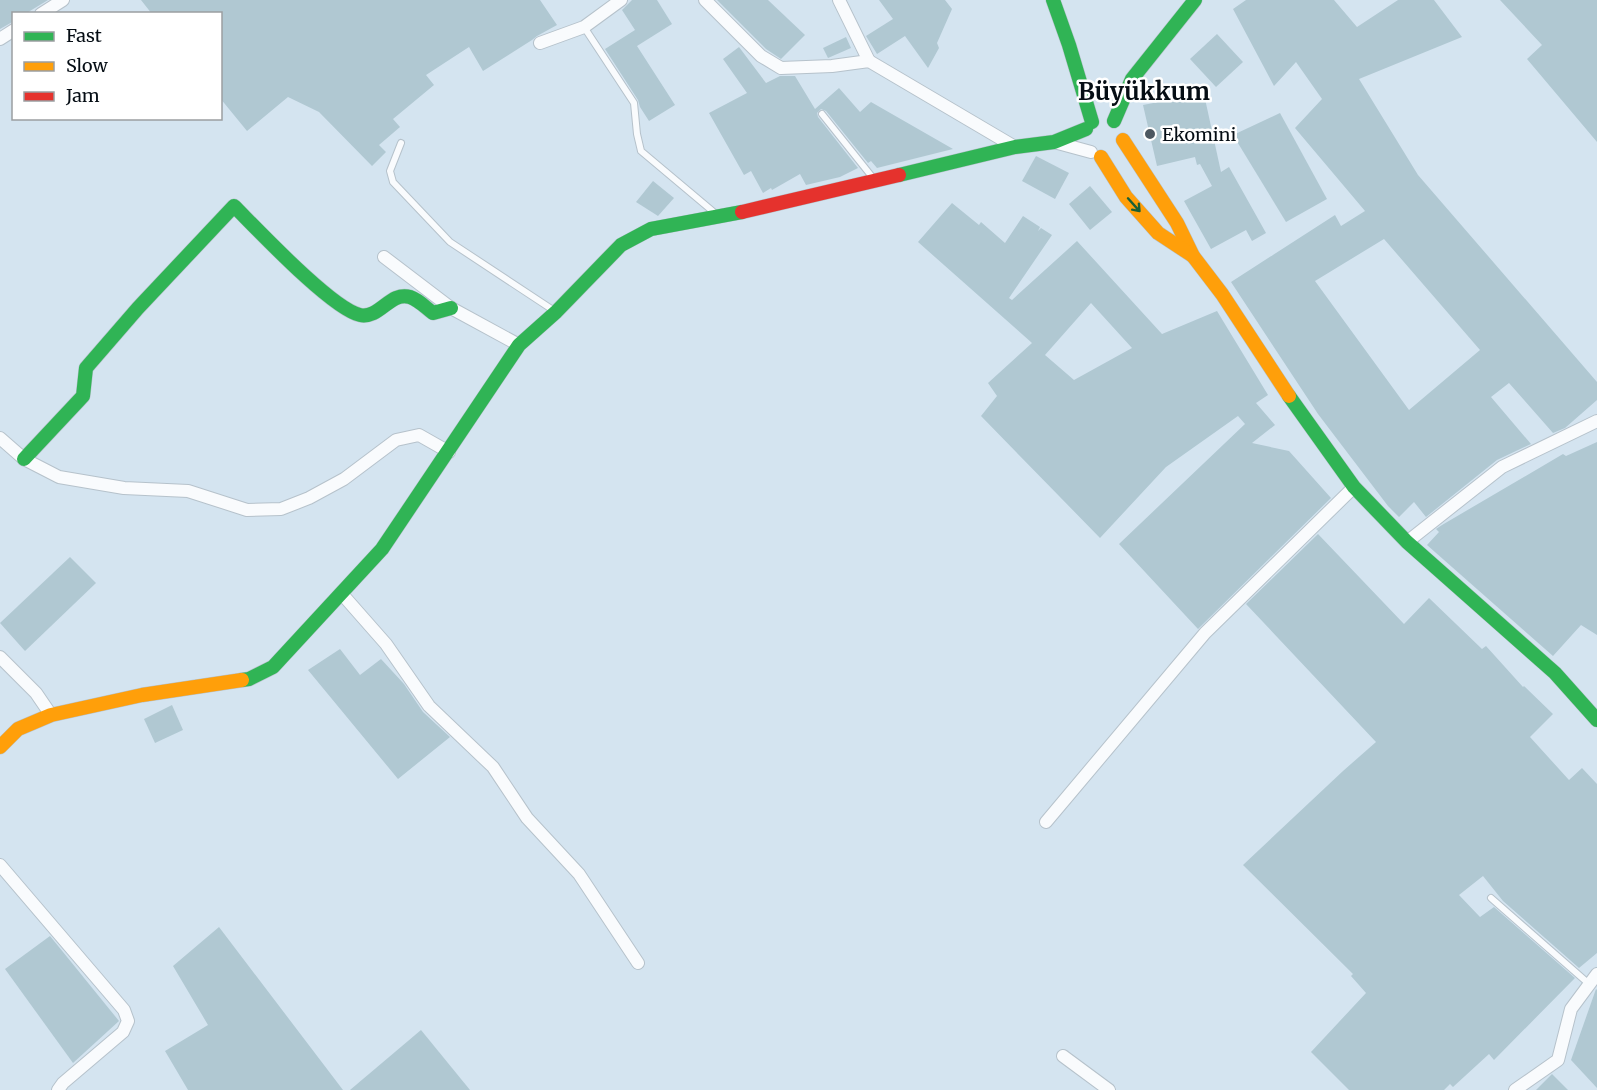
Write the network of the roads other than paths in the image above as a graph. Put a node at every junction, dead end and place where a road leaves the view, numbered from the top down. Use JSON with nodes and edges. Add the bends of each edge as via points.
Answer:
{"nodes":[{"id":1,"x":63,"y":0,"type":"edge"},
{"id":2,"x":621,"y":0,"type":"edge"},
{"id":3,"x":705,"y":0,"type":"edge"},
{"id":4,"x":839,"y":0,"type":"edge"},
{"id":5,"x":1053,"y":0,"type":"edge"},
{"id":6,"x":1195,"y":0,"type":"edge"},
{"id":7,"x":44,"y":12,"type":"edge"},
{"id":8,"x":584,"y":27,"type":"junction"},
{"id":9,"x":540,"y":43,"type":"dead end"},
{"id":10,"x":869,"y":61,"type":"junction"},
{"id":11,"x":822,"y":114,"type":"dead end"},
{"id":12,"x":1114,"y":120,"type":"junction"},
{"id":13,"x":1089,"y":125,"type":"junction"},
{"id":14,"x":1123,"y":140,"type":"junction"},
{"id":15,"x":1054,"y":142,"type":"junction"},
{"id":16,"x":401,"y":143,"type":"dead end"},
{"id":17,"x":1015,"y":147,"type":"junction"},
{"id":18,"x":1096,"y":154,"type":"junction"},
{"id":19,"x":875,"y":180,"type":"junction"},
{"id":20,"x":719,"y":217,"type":"junction"},
{"id":21,"x":1192,"y":256,"type":"junction"},
{"id":22,"x":384,"y":257,"type":"dead end"},
{"id":23,"x":451,"y":308,"type":"junction"},
{"id":24,"x":556,"y":312,"type":"junction"},
{"id":25,"x":519,"y":345,"type":"junction"},
{"id":26,"x":1597,"y":421,"type":"edge"},
{"id":27,"x":0,"y":438,"type":"edge"},
{"id":28,"x":449,"y":452,"type":"junction"},
{"id":29,"x":24,"y":459,"type":"junction"},
{"id":30,"x":1354,"y":487,"type":"junction"},
{"id":31,"x":1407,"y":542,"type":"junction"},
{"id":32,"x":342,"y":594,"type":"junction"},
{"id":33,"x":0,"y":657,"type":"edge"},
{"id":34,"x":51,"y":715,"type":"junction"},
{"id":35,"x":1597,"y":720,"type":"edge"},
{"id":36,"x":0,"y":747,"type":"edge"},
{"id":37,"x":1046,"y":822,"type":"dead end"},
{"id":38,"x":0,"y":865,"type":"edge"},
{"id":39,"x":1491,"y":898,"type":"dead end"},
{"id":40,"x":638,"y":963,"type":"dead end"},
{"id":41,"x":1597,"y":974,"type":"edge"},
{"id":42,"x":1588,"y":983,"type":"junction"},
{"id":43,"x":1063,"y":1056,"type":"dead end"},
{"id":44,"x":58,"y":1090,"type":"edge"},
{"id":45,"x":1109,"y":1090,"type":"edge"},
{"id":46,"x":1515,"y":1090,"type":"edge"}],
"edges":[{"from":1,"to":7,"type":"street"},
{"from":2,"to":8,"type":"street"},
{"from":3,"to":10,"type":"street","via":[[761,56],[781,68]]},
{"from":4,"to":10,"type":"street"},
{"from":5,"to":13,"type":"street"},
{"from":6,"to":12,"type":"street","via":[[1132,79]]},
{"from":8,"to":9,"type":"street"},
{"from":8,"to":20,"type":"lane","via":[[633,103],[641,151]]},
{"from":10,"to":17,"type":"street"},
{"from":11,"to":19,"type":"lane"},
{"from":12,"to":13,"type":"street","via":[[1103,118]]},
{"from":12,"to":14,"type":"street","via":[[1122,129]]},
{"from":13,"to":15,"type":"street"},
{"from":13,"to":18,"type":"street","via":[[1085,142]]},
{"from":14,"to":18,"type":"street","via":[[1113,155]]},
{"from":14,"to":21,"type":"street","via":[[1177,222]]},
{"from":15,"to":17,"type":"street"},
{"from":15,"to":18,"type":"street"},
{"from":16,"to":24,"type":"lane","via":[[390,171],[393,182],[450,242]]},
{"from":17,"to":19,"type":"street"},
{"from":18,"to":21,"type":"street","one_way":true,"via":[[1158,233]]},
{"from":19,"to":20,"type":"street"},
{"from":20,"to":24,"type":"street","via":[[651,229],[621,245]]},
{"from":21,"to":30,"type":"street"},
{"from":22,"to":23,"type":"street"},
{"from":23,"to":25,"type":"street"},
{"from":23,"to":29,"type":"street","via":[[433,313],[409,296],[394,297],[373,315],[359,315],[327,294],[234,206],[86,368],[83,396]]},
{"from":24,"to":25,"type":"street"},
{"from":25,"to":28,"type":"street"},
{"from":26,"to":31,"type":"street","via":[[1502,467]]},
{"from":27,"to":29,"type":"street"},
{"from":28,"to":29,"type":"street","via":[[419,435],[396,440],[344,480],[309,498],[280,509],[247,510],[188,491],[123,488],[59,477]]},
{"from":28,"to":32,"type":"street","via":[[382,549]]},
{"from":30,"to":31,"type":"street"},
{"from":30,"to":37,"type":"street","via":[[1205,633]]},
{"from":31,"to":35,"type":"street","via":[[1555,673]]},
{"from":32,"to":34,"type":"street","via":[[273,667],[249,679],[142,694]]},
{"from":32,"to":40,"type":"street","via":[[386,644],[429,706],[493,767],[527,818],[579,874]]},
{"from":33,"to":34,"type":"street","via":[[36,693]]},
{"from":34,"to":36,"type":"street","via":[[18,729]]},
{"from":38,"to":44,"type":"street","via":[[124,1010],[128,1021],[123,1032]]},
{"from":39,"to":42,"type":"lane"},
{"from":41,"to":42,"type":"street"},
{"from":42,"to":46,"type":"street","via":[[1571,1009],[1558,1060]]},
{"from":43,"to":45,"type":"street"}]}
